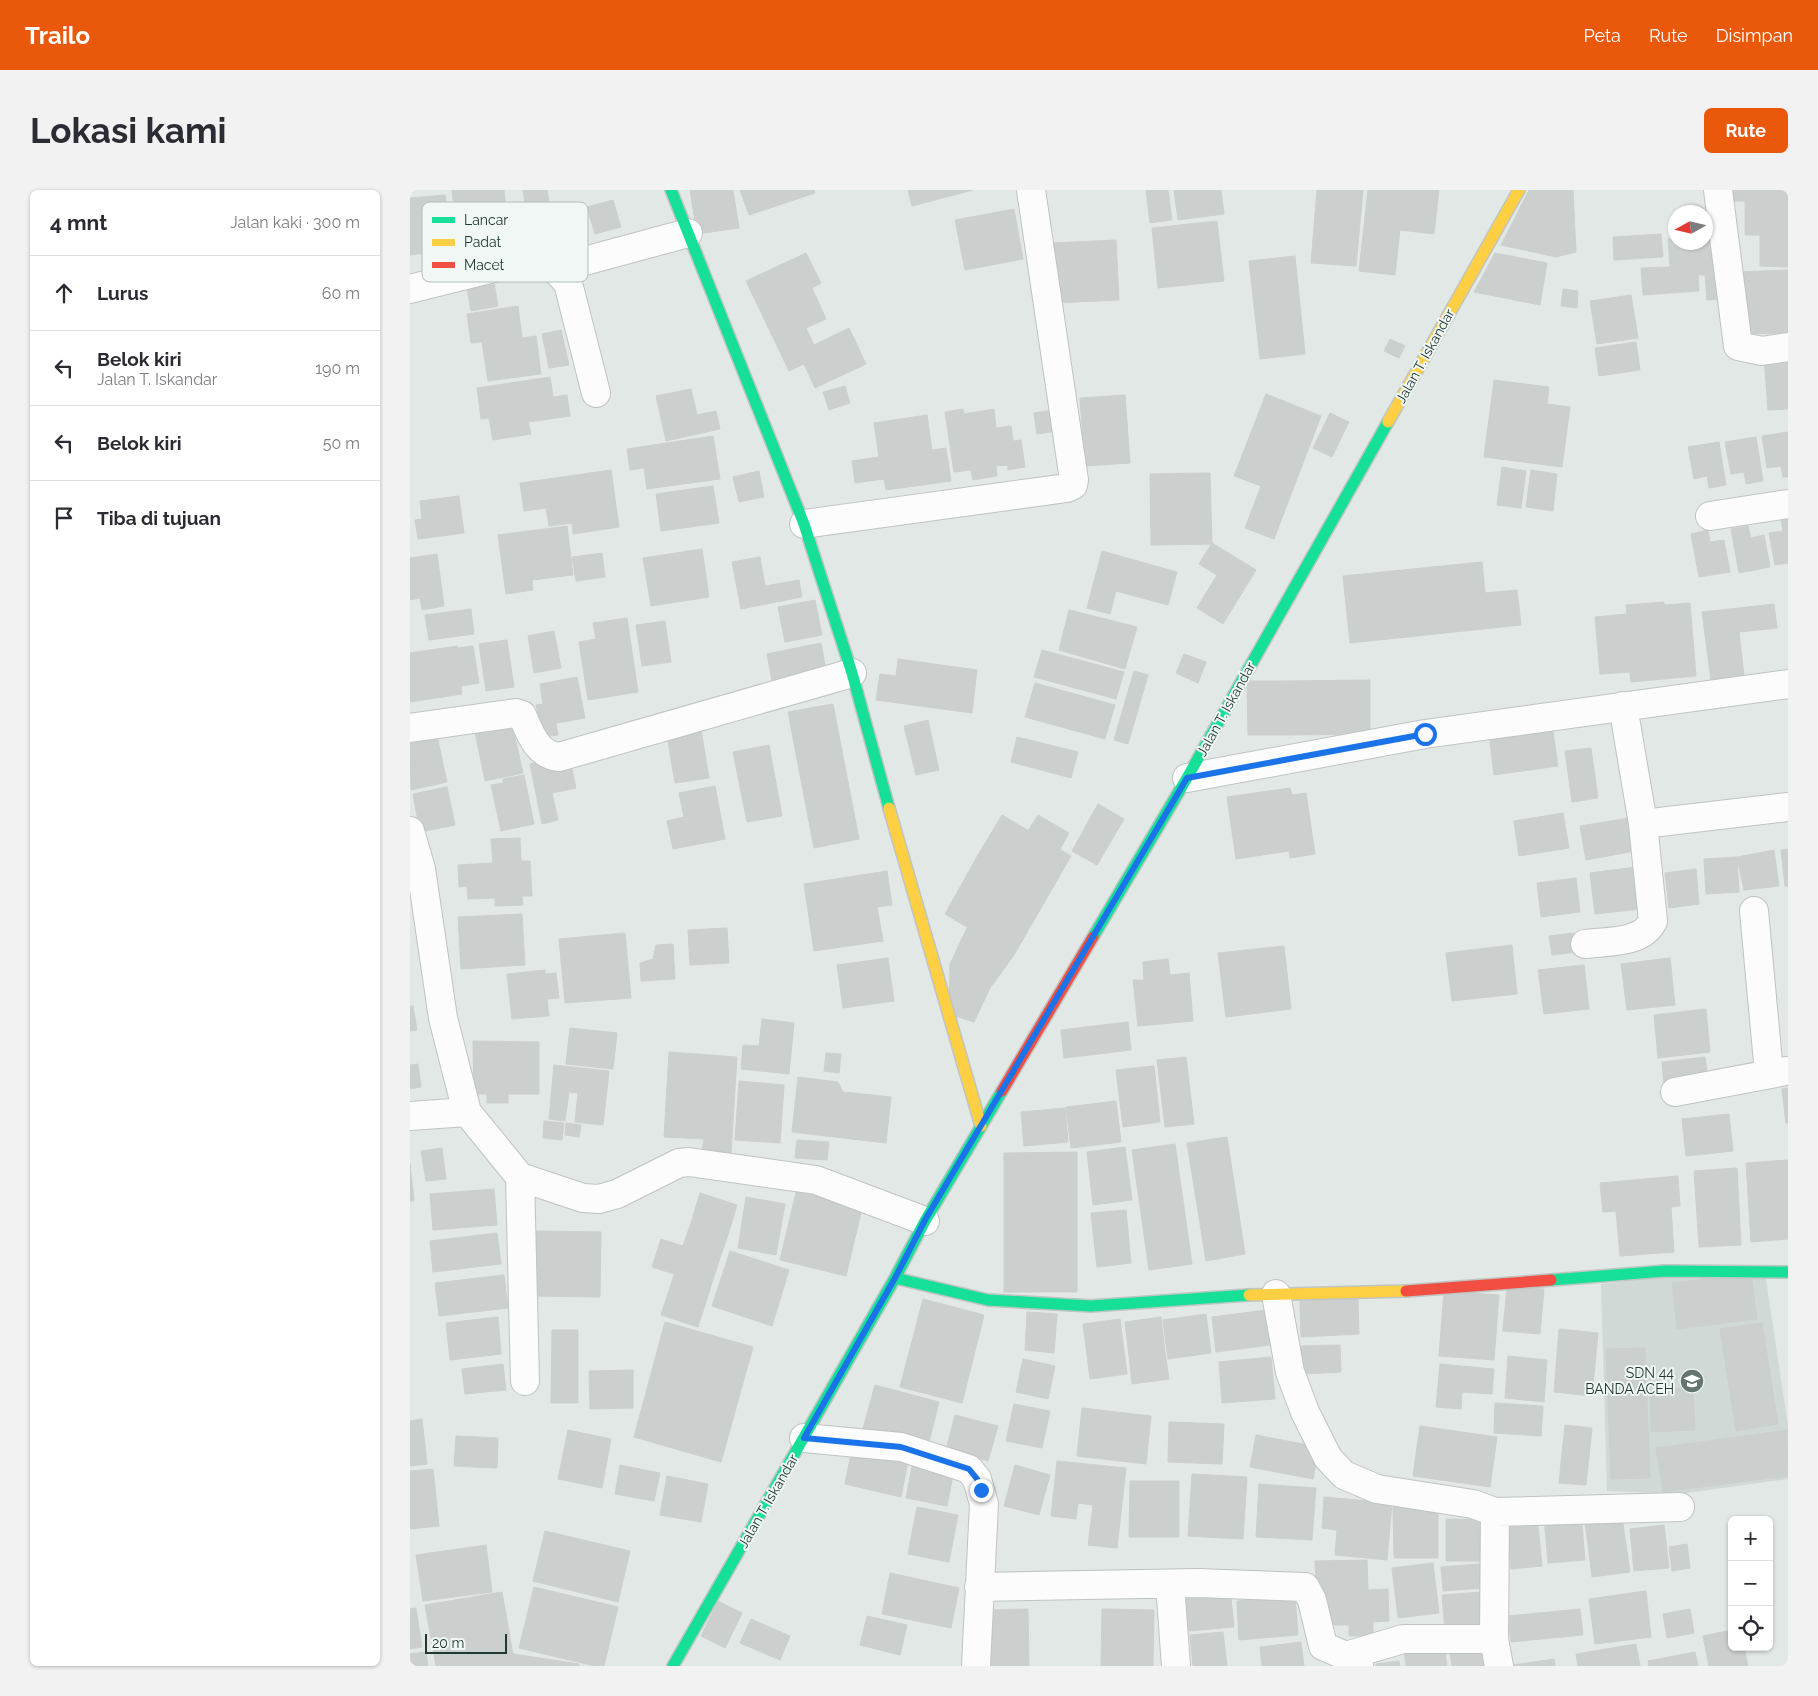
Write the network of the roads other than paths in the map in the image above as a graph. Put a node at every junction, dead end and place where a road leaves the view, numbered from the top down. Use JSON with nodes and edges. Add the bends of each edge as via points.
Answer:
{"nodes":[{"id":1,"x":671,"y":190,"type":"edge"},
{"id":2,"x":1031,"y":190,"type":"edge"},
{"id":3,"x":1519,"y":190,"type":"edge"},
{"id":4,"x":1718,"y":190,"type":"edge"},
{"id":5,"x":688,"y":234,"type":"junction"},
{"id":6,"x":588,"y":260,"type":"edge"},
{"id":7,"x":437,"y":282,"type":"edge"},
{"id":8,"x":567,"y":282,"type":"edge"},
{"id":9,"x":410,"y":289,"type":"edge"},
{"id":10,"x":1788,"y":347,"type":"edge"},
{"id":11,"x":596,"y":393,"type":"dead end"},
{"id":12,"x":1788,"y":504,"type":"edge"},
{"id":13,"x":1710,"y":516,"type":"dead end"},
{"id":14,"x":804,"y":524,"type":"junction"},
{"id":15,"x":852,"y":673,"type":"junction"},
{"id":16,"x":1788,"y":684,"type":"edge"},
{"id":17,"x":1622,"y":706,"type":"junction"},
{"id":18,"x":410,"y":728,"type":"edge"},
{"id":19,"x":1187,"y":778,"type":"junction"},
{"id":20,"x":1788,"y":807,"type":"edge"},
{"id":21,"x":1643,"y":824,"type":"junction"},
{"id":22,"x":410,"y":831,"type":"edge"},
{"id":23,"x":1754,"y":911,"type":"dead end"},
{"id":24,"x":1586,"y":944,"type":"dead end"},
{"id":25,"x":1779,"y":1071,"type":"edge"},
{"id":26,"x":1675,"y":1092,"type":"dead end"},
{"id":27,"x":467,"y":1112,"type":"junction"},
{"id":28,"x":410,"y":1116,"type":"edge"},
{"id":29,"x":981,"y":1126,"type":"junction"},
{"id":30,"x":520,"y":1177,"type":"junction"},
{"id":31,"x":925,"y":1220,"type":"junction"},
{"id":32,"x":1788,"y":1272,"type":"edge"},
{"id":33,"x":895,"y":1278,"type":"junction"},
{"id":34,"x":1276,"y":1294,"type":"junction"},
{"id":35,"x":525,"y":1381,"type":"dead end"},
{"id":36,"x":804,"y":1438,"type":"junction"},
{"id":37,"x":1680,"y":1506,"type":"dead end"},
{"id":38,"x":1495,"y":1512,"type":"junction"},
{"id":39,"x":1170,"y":1584,"type":"junction"},
{"id":40,"x":979,"y":1587,"type":"junction"},
{"id":41,"x":1494,"y":1639,"type":"junction"},
{"id":42,"x":1352,"y":1661,"type":"edge"},
{"id":43,"x":673,"y":1666,"type":"edge"},
{"id":44,"x":976,"y":1666,"type":"edge"},
{"id":45,"x":1176,"y":1666,"type":"edge"},
{"id":46,"x":1499,"y":1666,"type":"edge"}],
"edges":[{"from":1,"to":5,"type":"street"},
{"from":2,"to":14,"type":"street","via":[[1073,485]]},
{"from":3,"to":19,"type":"street","name":"Jalan T. Iskandar"},
{"from":4,"to":10,"type":"street","via":[[1738,346],[1762,352]]},
{"from":5,"to":6,"type":"street"},
{"from":5,"to":14,"type":"street"},
{"from":7,"to":9,"type":"street"},
{"from":8,"to":11,"type":"street"},
{"from":12,"to":13,"type":"street"},
{"from":14,"to":15,"type":"street"},
{"from":15,"to":18,"type":"street","via":[[559,757],[544,754],[522,715],[516,713]]},
{"from":15,"to":29,"type":"street","via":[[924,935]]},
{"from":16,"to":17,"type":"street"},
{"from":17,"to":19,"type":"street","via":[[1425,734]]},
{"from":17,"to":21,"type":"street"},
{"from":19,"to":29,"type":"street","name":"Jalan T. Iskandar"},
{"from":20,"to":21,"type":"street"},
{"from":21,"to":24,"type":"street","via":[[1653,921],[1649,930],[1638,937]]},
{"from":22,"to":27,"type":"street","via":[[421,869],[443,1018]]},
{"from":23,"to":25,"type":"street"},
{"from":25,"to":26,"type":"street"},
{"from":27,"to":28,"type":"street"},
{"from":27,"to":30,"type":"street"},
{"from":29,"to":31,"type":"street","name":"Jalan T. Iskandar"},
{"from":30,"to":31,"type":"street","via":[[583,1198],[599,1199],[617,1194],[679,1163],[689,1162],[816,1180]]},
{"from":30,"to":35,"type":"street"},
{"from":31,"to":33,"type":"street","name":"Jalan T. Iskandar"},
{"from":32,"to":34,"type":"street","via":[[1665,1271],[1410,1291]]},
{"from":33,"to":34,"type":"street","via":[[988,1300],[1082,1305]]},
{"from":33,"to":36,"type":"street","name":"Jalan T. Iskandar"},
{"from":34,"to":38,"type":"street","via":[[1290,1372],[1305,1412],[1328,1458],[1344,1475],[1377,1488],[1473,1504]]},
{"from":36,"to":40,"type":"street","via":[[901,1447],[969,1469],[977,1479],[984,1504]]},
{"from":36,"to":43,"type":"street","name":"Jalan T. Iskandar"},
{"from":37,"to":38,"type":"street"},
{"from":38,"to":41,"type":"street"},
{"from":39,"to":40,"type":"street"},
{"from":39,"to":42,"type":"street","via":[[1305,1587],[1312,1600],[1323,1646]]},
{"from":39,"to":45,"type":"street"},
{"from":40,"to":44,"type":"street"},
{"from":41,"to":42,"type":"street","via":[[1403,1639]]},
{"from":41,"to":46,"type":"street"}]}
